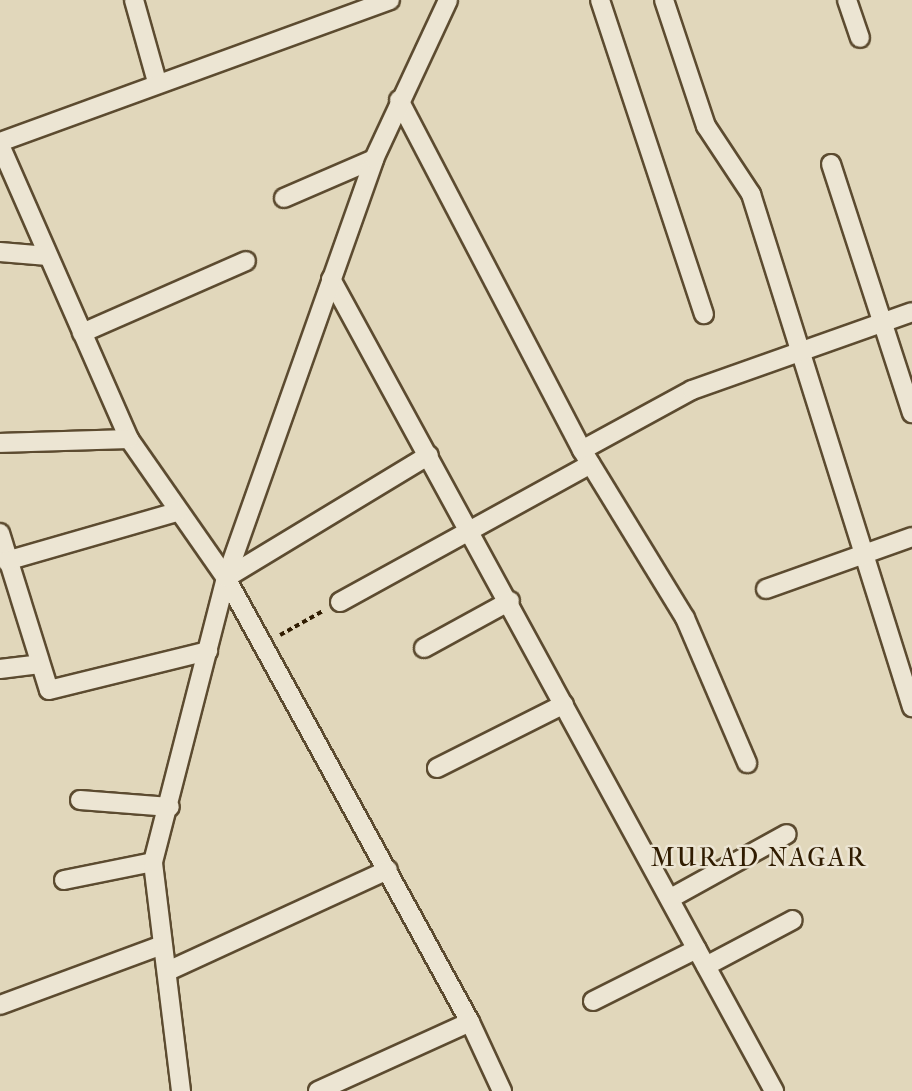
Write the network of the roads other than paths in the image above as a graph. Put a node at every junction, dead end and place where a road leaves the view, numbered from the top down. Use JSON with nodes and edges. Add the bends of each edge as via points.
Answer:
{"nodes":[{"id":1,"x":134,"y":0,"type":"edge"},
{"id":2,"x":390,"y":0,"type":"edge"},
{"id":3,"x":448,"y":0,"type":"edge"},
{"id":4,"x":600,"y":0,"type":"edge"},
{"id":5,"x":664,"y":0,"type":"edge"},
{"id":6,"x":847,"y":0,"type":"edge"},
{"id":7,"x":860,"y":38,"type":"dead end"},
{"id":8,"x":157,"y":82,"type":"junction"},
{"id":9,"x":399,"y":100,"type":"junction"},
{"id":10,"x":0,"y":144,"type":"edge"},
{"id":11,"x":374,"y":159,"type":"junction"},
{"id":12,"x":831,"y":164,"type":"dead end"},
{"id":13,"x":284,"y":198,"type":"dead end"},
{"id":14,"x":0,"y":251,"type":"edge"},
{"id":15,"x":48,"y":256,"type":"junction"},
{"id":16,"x":246,"y":261,"type":"dead end"},
{"id":17,"x":331,"y":279,"type":"junction"},
{"id":18,"x":912,"y":312,"type":"edge"},
{"id":19,"x":704,"y":314,"type":"dead end"},
{"id":20,"x":883,"y":323,"type":"junction"},
{"id":21,"x":82,"y":332,"type":"junction"},
{"id":22,"x":800,"y":354,"type":"junction"},
{"id":23,"x":912,"y":413,"type":"edge"},
{"id":24,"x":129,"y":439,"type":"junction"},
{"id":25,"x":0,"y":443,"type":"edge"},
{"id":26,"x":429,"y":454,"type":"junction"},
{"id":27,"x":586,"y":457,"type":"junction"},
{"id":28,"x":177,"y":512,"type":"junction"},
{"id":29,"x":470,"y":529,"type":"junction"},
{"id":30,"x":0,"y":533,"type":"edge"},
{"id":31,"x":912,"y":537,"type":"edge"},
{"id":32,"x":864,"y":554,"type":"junction"},
{"id":33,"x":6,"y":561,"type":"junction"},
{"id":34,"x":226,"y":578,"type":"junction"},
{"id":35,"x":766,"y":589,"type":"dead end"},
{"id":36,"x":510,"y":601,"type":"junction"},
{"id":37,"x":340,"y":602,"type":"road end"},
{"id":38,"x":424,"y":648,"type":"dead end"},
{"id":39,"x":208,"y":652,"type":"junction"},
{"id":40,"x":37,"y":664,"type":"junction"},
{"id":41,"x":0,"y":668,"type":"edge"},
{"id":42,"x":564,"y":704,"type":"junction"},
{"id":43,"x":912,"y":707,"type":"edge"},
{"id":44,"x":747,"y":763,"type":"dead end"},
{"id":45,"x":437,"y":768,"type":"dead end"},
{"id":46,"x":80,"y":800,"type":"dead end"},
{"id":47,"x":170,"y":807,"type":"junction"},
{"id":48,"x":787,"y":834,"type":"dead end"},
{"id":49,"x":153,"y":862,"type":"junction"},
{"id":50,"x":388,"y":870,"type":"junction"},
{"id":51,"x":64,"y":880,"type":"dead end"},
{"id":52,"x":671,"y":898,"type":"junction"},
{"id":53,"x":793,"y":920,"type":"dead end"},
{"id":54,"x":162,"y":945,"type":"junction"},
{"id":55,"x":697,"y":949,"type":"junction"},
{"id":56,"x":706,"y":965,"type":"junction"},
{"id":57,"x":167,"y":971,"type":"junction"},
{"id":58,"x":593,"y":1001,"type":"dead end"},
{"id":59,"x":0,"y":1004,"type":"edge"},
{"id":60,"x":470,"y":1022,"type":"junction"},
{"id":61,"x":181,"y":1091,"type":"edge"},
{"id":62,"x":318,"y":1091,"type":"edge"},
{"id":63,"x":502,"y":1091,"type":"edge"},
{"id":64,"x":774,"y":1091,"type":"edge"}],
"edges":[{"from":1,"to":8,"type":"street"},
{"from":2,"to":8,"type":"street"},
{"from":3,"to":9,"type":"street"},
{"from":4,"to":19,"type":"street"},
{"from":5,"to":22,"type":"street","via":[[706,126],[751,194]]},
{"from":6,"to":7,"type":"street"},
{"from":8,"to":10,"type":"street"},
{"from":9,"to":11,"type":"street"},
{"from":9,"to":27,"type":"street"},
{"from":10,"to":15,"type":"street"},
{"from":11,"to":13,"type":"street"},
{"from":11,"to":17,"type":"street"},
{"from":12,"to":20,"type":"street"},
{"from":14,"to":15,"type":"street"},
{"from":15,"to":21,"type":"street"},
{"from":16,"to":21,"type":"street"},
{"from":17,"to":26,"type":"street"},
{"from":17,"to":34,"type":"street","via":[[312,349]]},
{"from":18,"to":20,"type":"street"},
{"from":20,"to":22,"type":"street"},
{"from":20,"to":23,"type":"street"},
{"from":21,"to":24,"type":"street"},
{"from":22,"to":27,"type":"street","via":[[692,390]]},
{"from":22,"to":32,"type":"street"},
{"from":24,"to":25,"type":"street"},
{"from":24,"to":28,"type":"street"},
{"from":26,"to":29,"type":"street"},
{"from":26,"to":34,"type":"street"},
{"from":27,"to":29,"type":"street"},
{"from":27,"to":44,"type":"street","via":[[685,618]]},
{"from":28,"to":33,"type":"street"},
{"from":28,"to":34,"type":"street"},
{"from":29,"to":36,"type":"street"},
{"from":29,"to":37,"type":"street"},
{"from":30,"to":33,"type":"street"},
{"from":31,"to":32,"type":"street"},
{"from":32,"to":35,"type":"street"},
{"from":32,"to":43,"type":"street"},
{"from":33,"to":40,"type":"street"},
{"from":34,"to":39,"type":"street"},
{"from":34,"to":50,"type":"street"},
{"from":36,"to":38,"type":"street"},
{"from":36,"to":42,"type":"street"},
{"from":39,"to":40,"type":"street","via":[[62,690],[48,690]]},
{"from":39,"to":47,"type":"street"},
{"from":40,"to":41,"type":"street"},
{"from":42,"to":45,"type":"street"},
{"from":42,"to":52,"type":"street"},
{"from":46,"to":47,"type":"street"},
{"from":47,"to":49,"type":"street"},
{"from":48,"to":52,"type":"street"},
{"from":49,"to":51,"type":"street"},
{"from":49,"to":54,"type":"street"},
{"from":50,"to":57,"type":"street"},
{"from":50,"to":60,"type":"street"},
{"from":52,"to":55,"type":"street"},
{"from":53,"to":56,"type":"street"},
{"from":54,"to":57,"type":"street"},
{"from":54,"to":59,"type":"street"},
{"from":55,"to":56,"type":"street"},
{"from":55,"to":58,"type":"street"},
{"from":56,"to":64,"type":"street"},
{"from":57,"to":61,"type":"street"},
{"from":60,"to":62,"type":"street"},
{"from":60,"to":63,"type":"street"}]}
